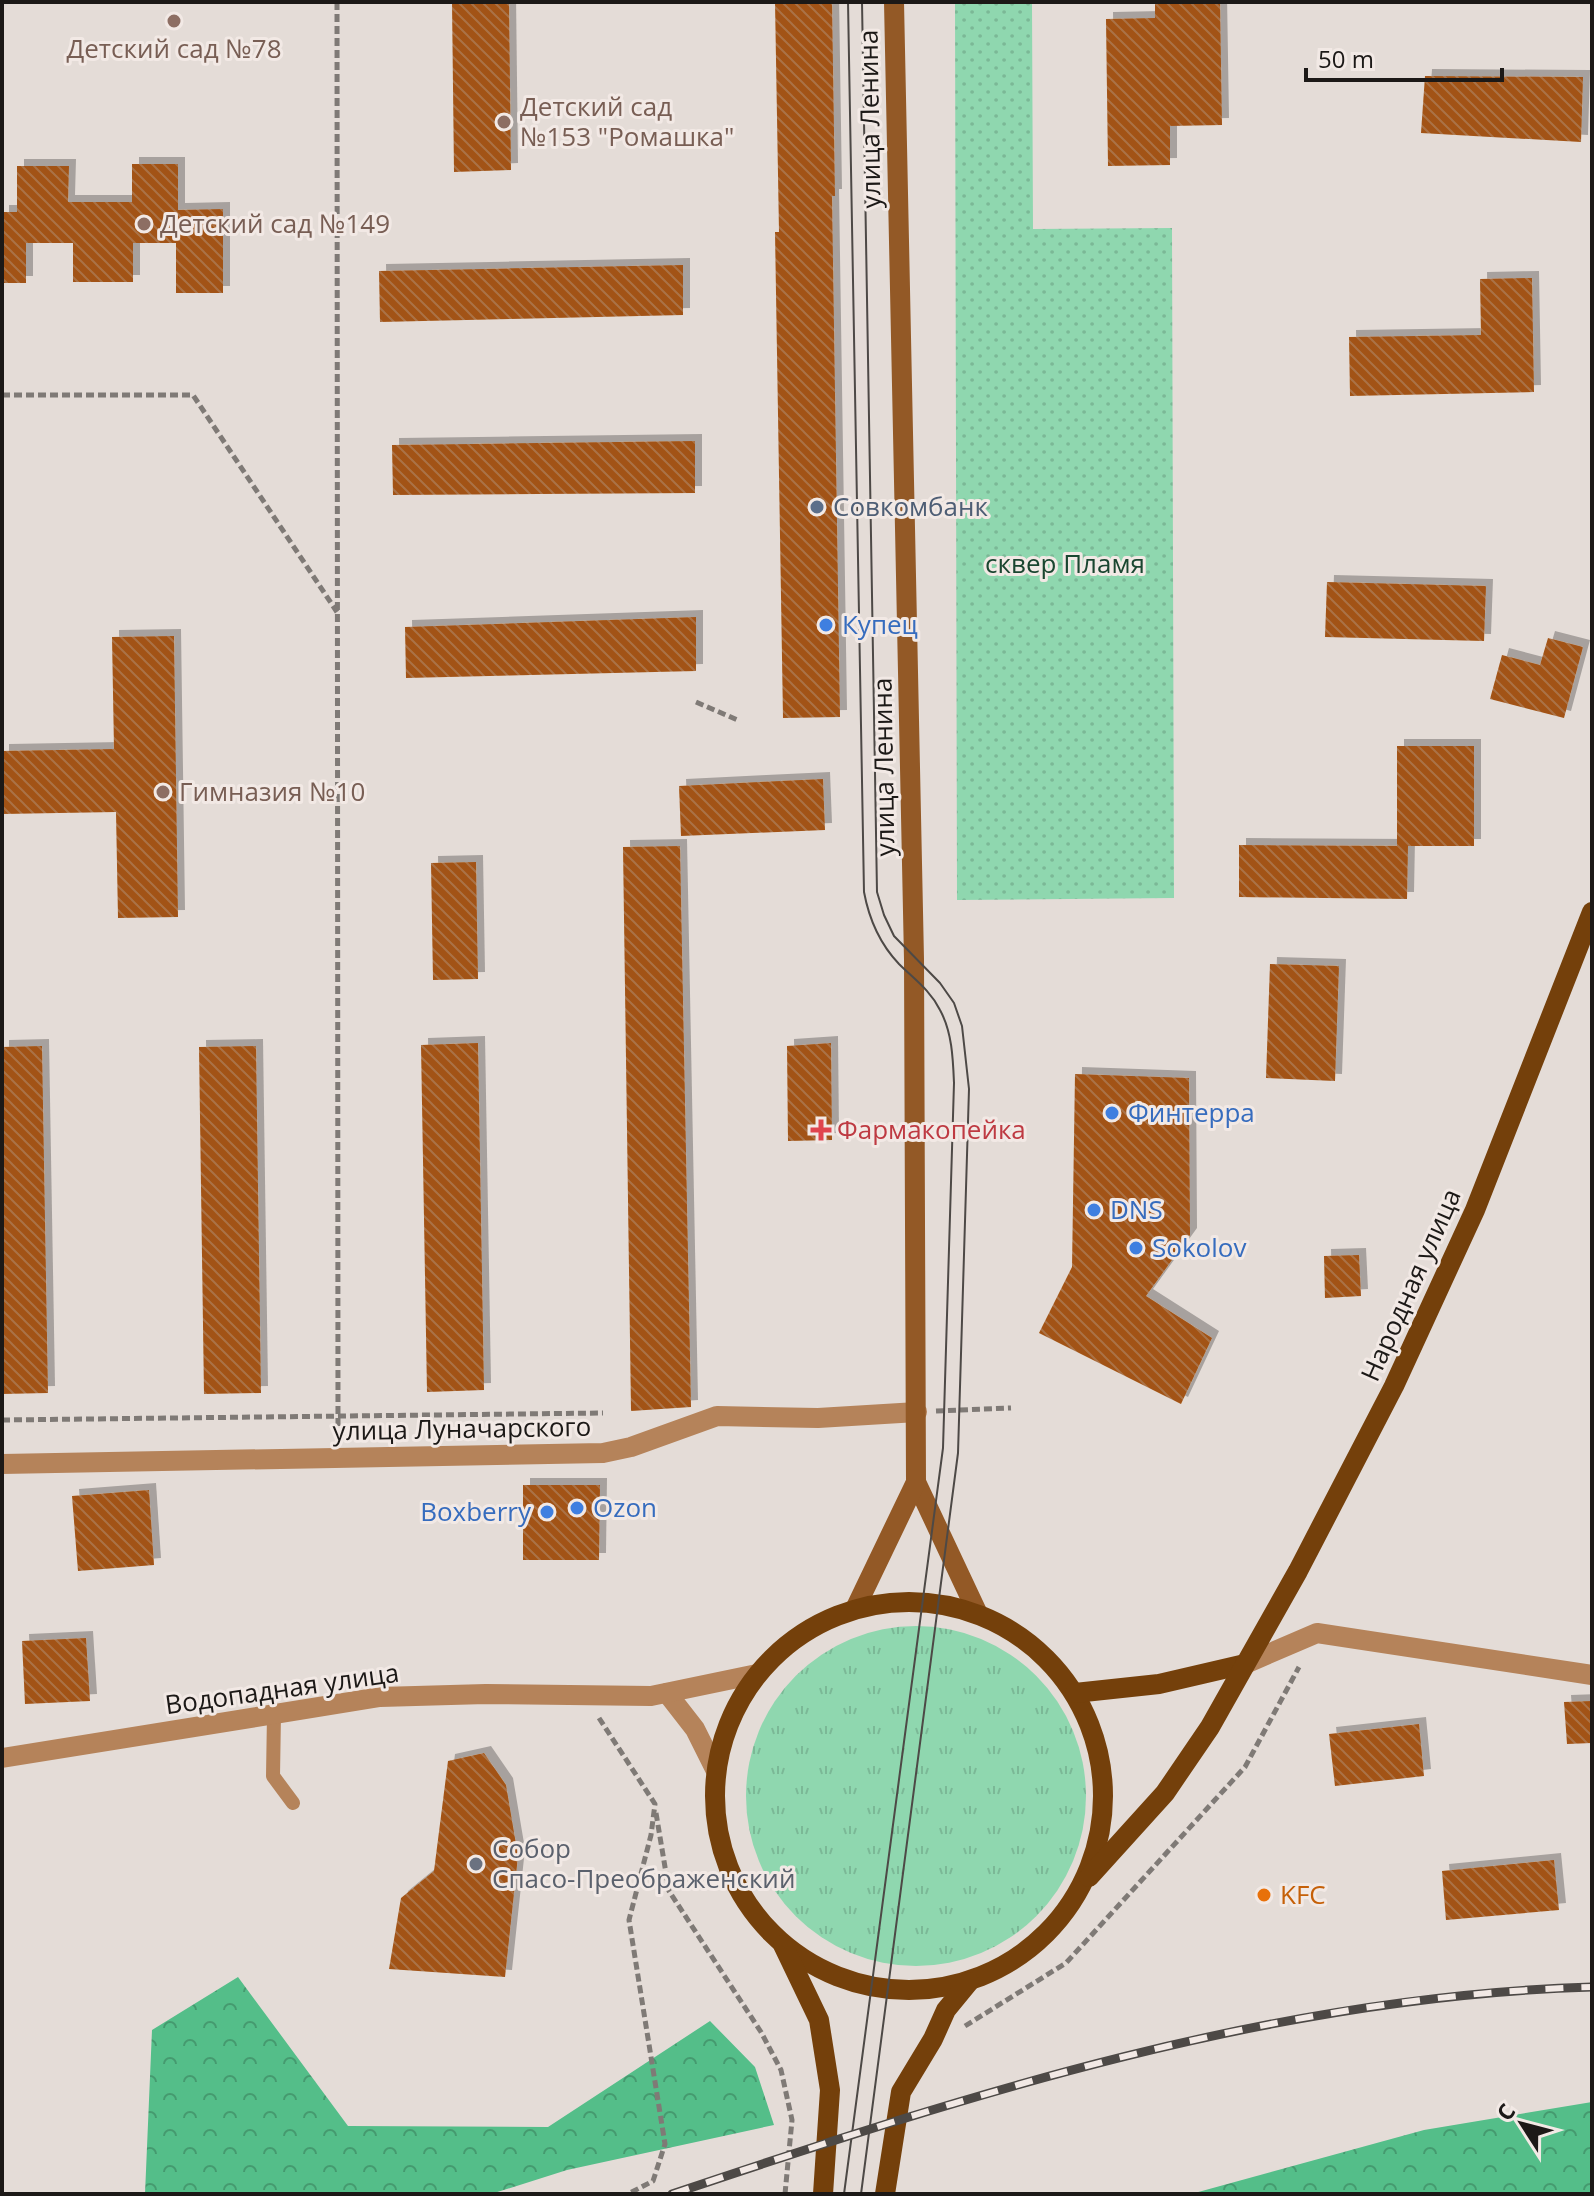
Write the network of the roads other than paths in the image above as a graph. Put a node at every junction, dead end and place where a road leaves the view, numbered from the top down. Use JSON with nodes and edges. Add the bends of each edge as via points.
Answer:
{"nodes":[{"id":1,"x":894,"y":2,"type":"edge"},
{"id":2,"x":1592,"y":912,"type":"edge"},
{"id":3,"x":917,"y":1412,"type":"junction"},
{"id":4,"x":2,"y":1464,"type":"edge"},
{"id":5,"x":916,"y":1482,"type":"junction"},
{"id":6,"x":855,"y":1609,"type":"junction"},
{"id":7,"x":978,"y":1614,"type":"junction"},
{"id":8,"x":1245,"y":1664,"type":"junction"},
{"id":9,"x":757,"y":1674,"type":"junction"},
{"id":10,"x":1592,"y":1675,"type":"edge"},
{"id":11,"x":667,"y":1693,"type":"junction"},
{"id":12,"x":1075,"y":1693,"type":"junction"},
{"id":13,"x":274,"y":1714,"type":"junction"},
{"id":14,"x":2,"y":1758,"type":"edge"},
{"id":15,"x":716,"y":1771,"type":"junction"},
{"id":16,"x":293,"y":1803,"type":"dead end"},
{"id":17,"x":1084,"y":1883,"type":"junction"},
{"id":18,"x":783,"y":1945,"type":"junction"},
{"id":19,"x":969,"y":1982,"type":"junction"},
{"id":20,"x":823,"y":2194,"type":"edge"},
{"id":21,"x":885,"y":2194,"type":"edge"}],
"edges":[{"from":1,"to":3,"type":"main road","name":"улица Ленина","via":[[914,959]]},
{"from":2,"to":8,"type":"main road","name":"Народная улица","via":[[1475,1210],[1394,1386]]},
{"from":3,"to":4,"type":"street","name":"улица Луначарского","via":[[818,1418],[717,1416],[603,1453]]},
{"from":3,"to":5,"type":"main road","name":"улица Ленина"},
{"from":5,"to":6,"type":"main road"},
{"from":5,"to":7,"type":"main road"},
{"from":6,"to":7,"type":"main road","via":[[901,1597]]},
{"from":6,"to":9,"type":"main road","via":[[818,1624]]},
{"from":7,"to":12,"type":"main road","via":[[1033,1645]]},
{"from":8,"to":10,"type":"street","via":[[1317,1633]]},
{"from":8,"to":12,"type":"main road","via":[[1159,1684]]},
{"from":8,"to":17,"type":"main road","name":"Народная улица","via":[[1165,1793]]},
{"from":9,"to":11,"type":"street","name":"Водопадная улица"},
{"from":9,"to":15,"type":"main road","via":[[730,1720]]},
{"from":11,"to":13,"type":"street","name":"Водопадная улица","via":[[380,1697]]},
{"from":11,"to":15,"type":"street","via":[[695,1729]]},
{"from":12,"to":17,"type":"main road","via":[[1100,1755],[1102,1794],[1103,1820]]},
{"from":13,"to":14,"type":"street","name":"Водопадная улица"},
{"from":13,"to":16,"type":"lane","via":[[273,1776]]},
{"from":15,"to":18,"type":"main road","via":[[716,1820],[727,1867],[750,1910]]},
{"from":17,"to":19,"type":"main road","via":[[1055,1927],[1015,1960]]},
{"from":18,"to":19,"type":"main road","via":[[835,1977],[871,1988]]},
{"from":18,"to":20,"type":"main road","via":[[819,2020],[830,2090]]},
{"from":19,"to":21,"type":"main road","via":[[946,2010],[901,2092]]}]}
